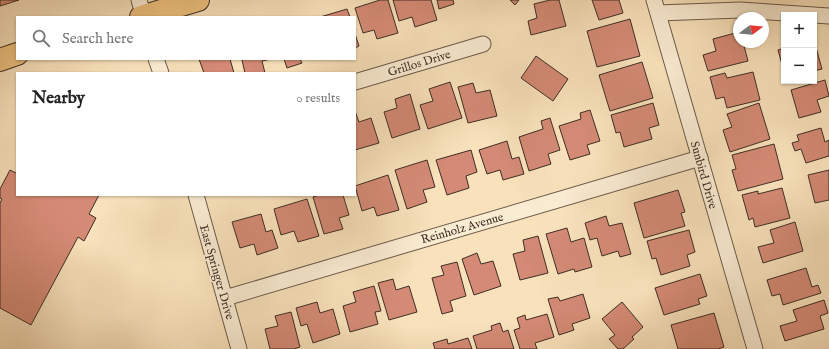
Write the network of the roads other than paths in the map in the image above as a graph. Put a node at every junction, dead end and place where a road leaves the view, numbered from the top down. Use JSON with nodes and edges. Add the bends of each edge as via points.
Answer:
{"nodes":[{"id":1,"x":198,"y":0,"type":"edge"},
{"id":2,"x":656,"y":6,"type":"edge"},
{"id":3,"x":142,"y":13,"type":"edge"},
{"id":4,"x":829,"y":16,"type":"edge"},
{"id":5,"x":483,"y":44,"type":"dead end"},
{"id":6,"x":16,"y":54,"type":"edge"},
{"id":7,"x":0,"y":60,"type":"edge"},
{"id":8,"x":156,"y":60,"type":"edge"},
{"id":9,"x":160,"y":72,"type":"edge"},
{"id":10,"x":356,"y":82,"type":"edge"},
{"id":11,"x":700,"y":158,"type":"junction"},
{"id":12,"x":196,"y":196,"type":"edge"},
{"id":13,"x":225,"y":298,"type":"junction"},
{"id":14,"x":239,"y":349,"type":"edge"},
{"id":15,"x":755,"y":349,"type":"edge"}],
"edges":[{"from":1,"to":3,"type":"main road"},
{"from":2,"to":4,"type":"street","via":[[677,11],[740,10]]},
{"from":2,"to":11,"type":"street","name":"Sunbird Drive"},
{"from":5,"to":10,"type":"street","name":"Grillos Drive"},
{"from":6,"to":7,"type":"main road"},
{"from":8,"to":9,"type":"street"},
{"from":11,"to":13,"type":"street","name":"Reinholz Avenue"},
{"from":11,"to":15,"type":"street","name":"Sunbird Drive"},
{"from":12,"to":13,"type":"street","name":"East Springer Drive"},
{"from":13,"to":14,"type":"street","name":"East Springer Drive"}]}
